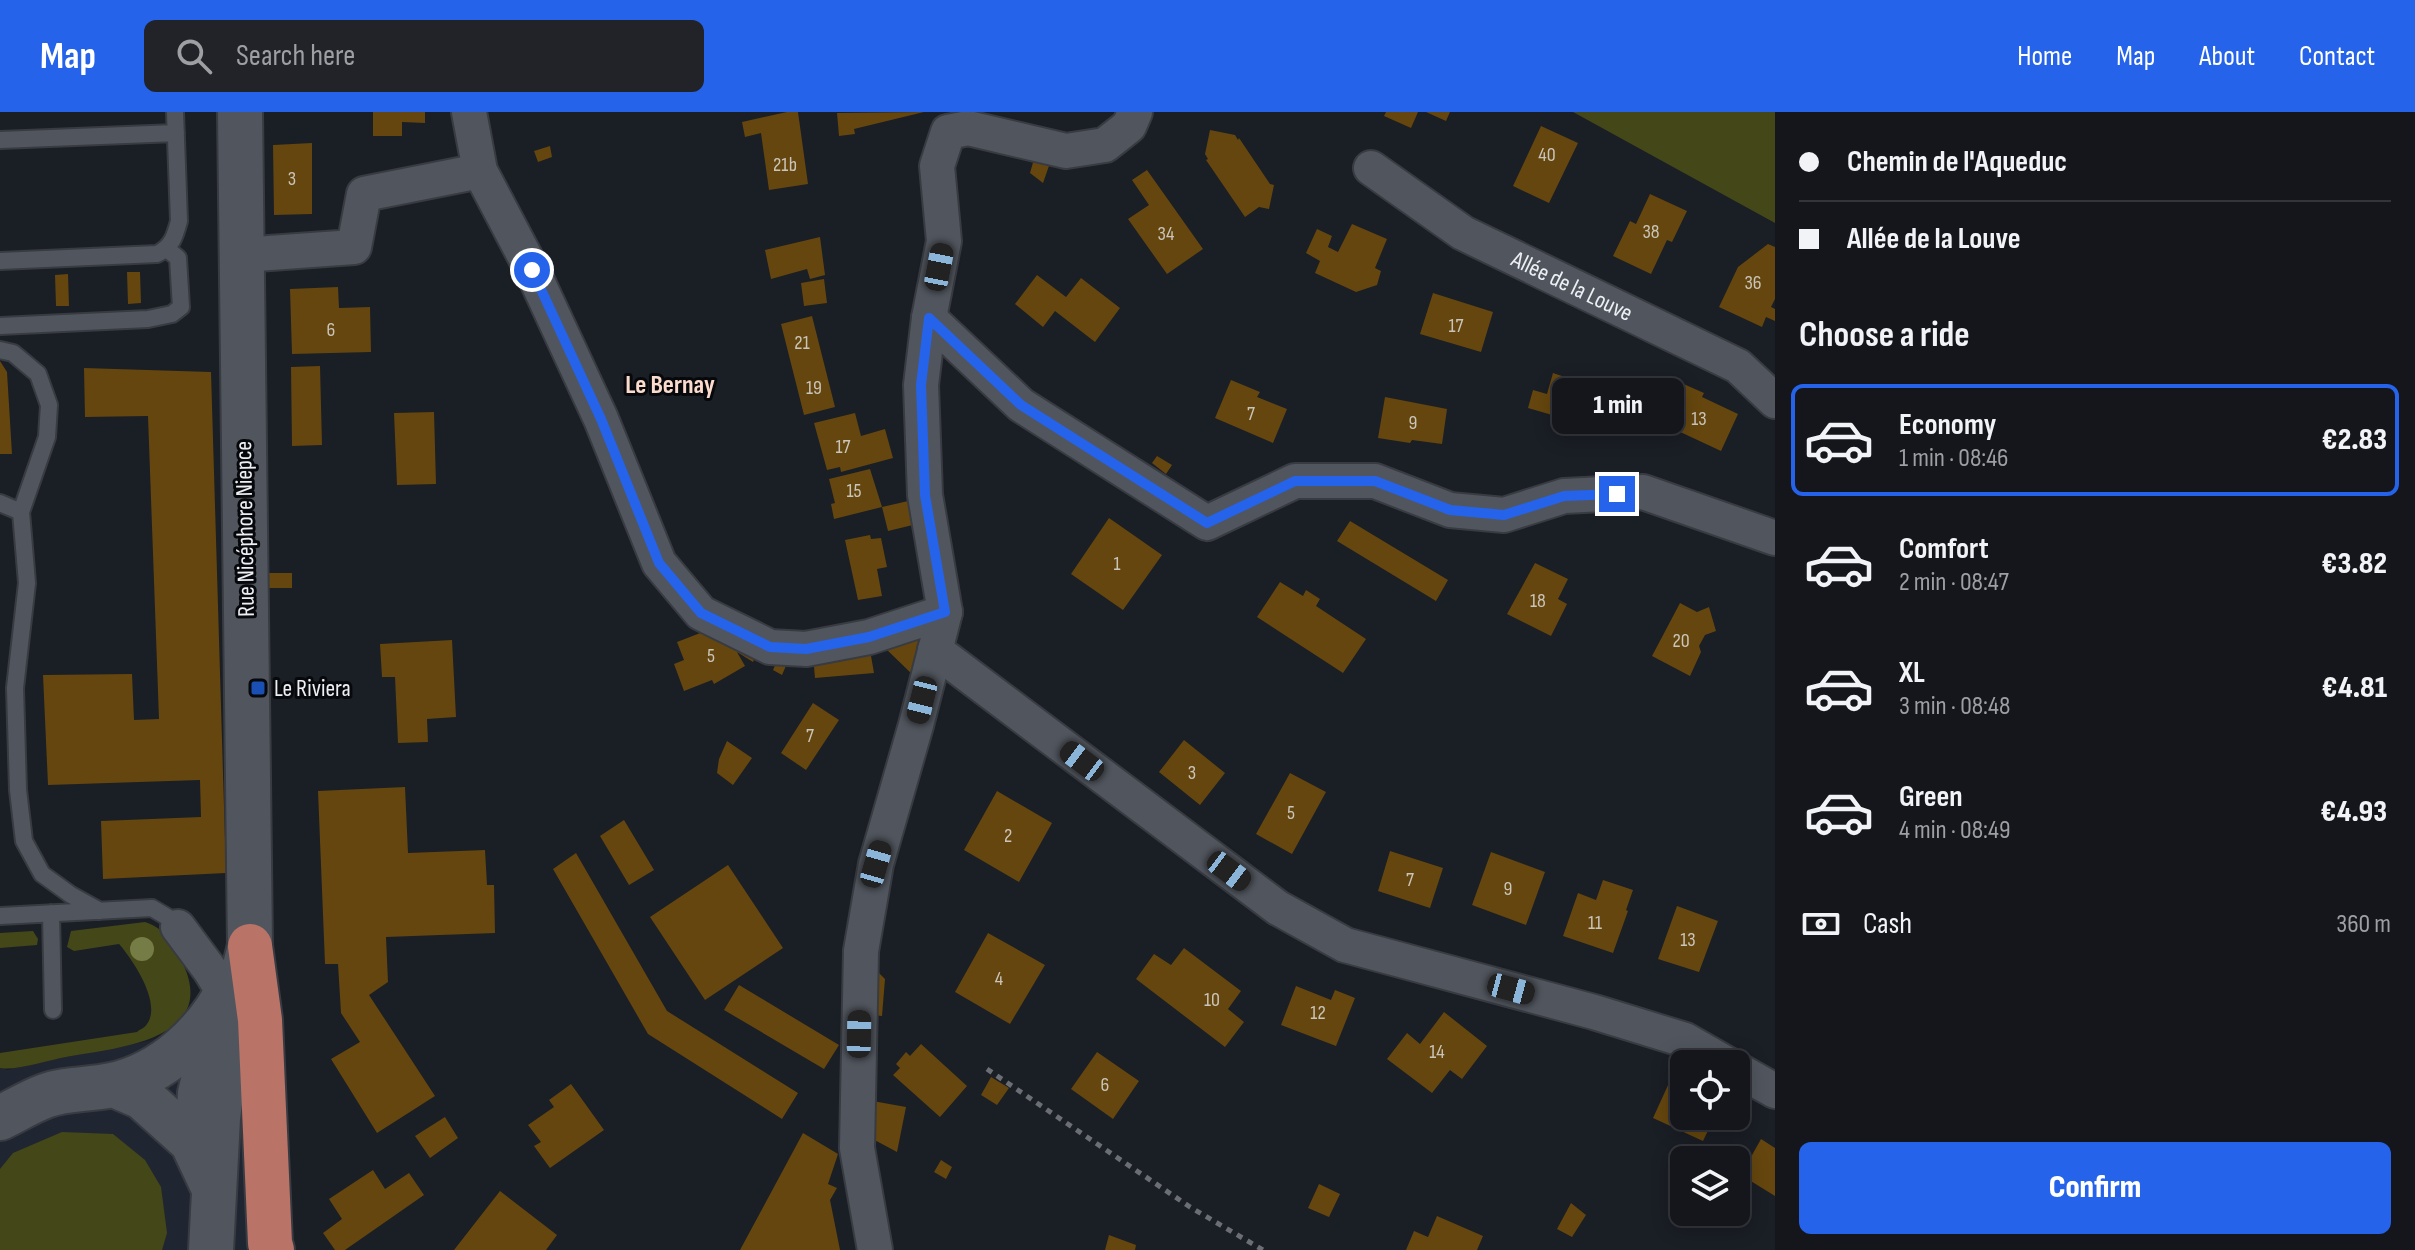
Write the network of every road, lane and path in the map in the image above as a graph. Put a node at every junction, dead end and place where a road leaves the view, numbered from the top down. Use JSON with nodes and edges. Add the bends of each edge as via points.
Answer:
{"nodes":[{"id":1,"x":175,"y":112,"type":"edge"},
{"id":2,"x":240,"y":112,"type":"edge"},
{"id":3,"x":469,"y":112,"type":"edge"},
{"id":4,"x":1135,"y":112,"type":"edge"},
{"id":5,"x":176,"y":133,"type":"junction"},
{"id":6,"x":0,"y":140,"type":"edge"},
{"id":7,"x":1371,"y":168,"type":"dead end"},
{"id":8,"x":480,"y":171,"type":"junction"},
{"id":9,"x":167,"y":249,"type":"junction"},
{"id":10,"x":242,"y":255,"type":"junction"},
{"id":11,"x":0,"y":261,"type":"edge"},
{"id":12,"x":929,"y":318,"type":"junction"},
{"id":13,"x":0,"y":326,"type":"edge"},
{"id":14,"x":0,"y":350,"type":"edge"},
{"id":15,"x":1775,"y":401,"type":"edge"},
{"id":16,"x":0,"y":503,"type":"edge"},
{"id":17,"x":21,"y":512,"type":"junction"},
{"id":18,"x":1775,"y":538,"type":"edge"},
{"id":19,"x":945,"y":612,"type":"junction"},
{"id":20,"x":935,"y":650,"type":"junction"},
{"id":21,"x":100,"y":911,"type":"junction"},
{"id":22,"x":51,"y":913,"type":"junction"},
{"id":23,"x":0,"y":916,"type":"edge"},
{"id":24,"x":178,"y":927,"type":"joint"},
{"id":25,"x":250,"y":946,"type":"junction"},
{"id":26,"x":220,"y":1004,"type":"junction"},
{"id":27,"x":53,"y":1010,"type":"dead end"},
{"id":28,"x":1702,"y":1050,"type":"edge"},
{"id":29,"x":987,"y":1069,"type":"dead end"},
{"id":30,"x":1750,"y":1077,"type":"edge"},
{"id":31,"x":114,"y":1085,"type":"junction"},
{"id":32,"x":1775,"y":1091,"type":"edge"},
{"id":33,"x":4,"y":1112,"type":"edge"},
{"id":34,"x":192,"y":1142,"type":"junction"},
{"id":35,"x":215,"y":1191,"type":"junction"},
{"id":36,"x":212,"y":1246,"type":"edge"},
{"id":37,"x":272,"y":1250,"type":"edge"},
{"id":38,"x":875,"y":1250,"type":"edge"},
{"id":39,"x":1263,"y":1250,"type":"edge"}],
"edges":[{"from":1,"to":5,"type":"lane"},
{"from":2,"to":10,"type":"street","name":"Rue Nicéphore Niepce"},
{"from":3,"to":8,"type":"street"},
{"from":4,"to":12,"type":"street","via":[[1129,126],[1105,145],[1066,151],[968,128],[948,132],[937,166],[944,241]]},
{"from":5,"to":6,"type":"lane"},
{"from":5,"to":9,"type":"lane","via":[[179,221]]},
{"from":7,"to":15,"type":"street","name":"Allée de la Louve","via":[[1463,233],[1738,366]]},
{"from":8,"to":10,"type":"street","via":[[364,194],[354,247]]},
{"from":8,"to":19,"type":"street","via":[[601,419],[659,563],[701,613],[770,647],[806,649],[869,637]]},
{"from":9,"to":11,"type":"lane","via":[[157,254]]},
{"from":9,"to":13,"type":"lane","via":[[178,258],[181,307],[172,314]]},
{"from":10,"to":25,"type":"street","name":"Rue Nicéphore Niepce"},
{"from":12,"to":18,"type":"street","via":[[1021,405],[1207,523],[1295,481],[1375,481],[1450,510],[1504,515],[1564,496],[1643,492]]},
{"from":12,"to":19,"type":"street","via":[[921,385],[925,495]]},
{"from":14,"to":17,"type":"lane","via":[[13,353],[38,374],[49,405],[47,437]]},
{"from":16,"to":17,"type":"lane"},
{"from":17,"to":21,"type":"lane","via":[[27,583],[15,688],[24,841],[42,874]]},
{"from":19,"to":20,"type":"street"},
{"from":20,"to":28,"type":"street","via":[[1278,908],[1345,945],[1624,1021]]},
{"from":20,"to":38,"type":"street","via":[[876,864],[861,951],[857,1148]]},
{"from":21,"to":22,"type":"lane"},
{"from":21,"to":24,"type":"lane","via":[[152,908]]},
{"from":22,"to":23,"type":"lane"},
{"from":22,"to":27,"type":"lane"},
{"from":24,"to":26,"type":"street","via":[[210,970]]},
{"from":25,"to":26,"type":"street"},
{"from":25,"to":35,"type":"street","via":[[230,1026]]},
{"from":25,"to":37,"type":"highway","via":[[260,1020]]},
{"from":26,"to":31,"type":"street","via":[[192,1041],[147,1073]]},
{"from":26,"to":34,"type":"street","via":[[195,1093]]},
{"from":29,"to":39,"type":"path","via":[[1190,1207]]},
{"from":30,"to":32,"type":"street"},
{"from":31,"to":33,"type":"street","via":[[46,1095]]},
{"from":31,"to":34,"type":"street","via":[[142,1097]]},
{"from":34,"to":35,"type":"street"},
{"from":35,"to":36,"type":"street"}]}
